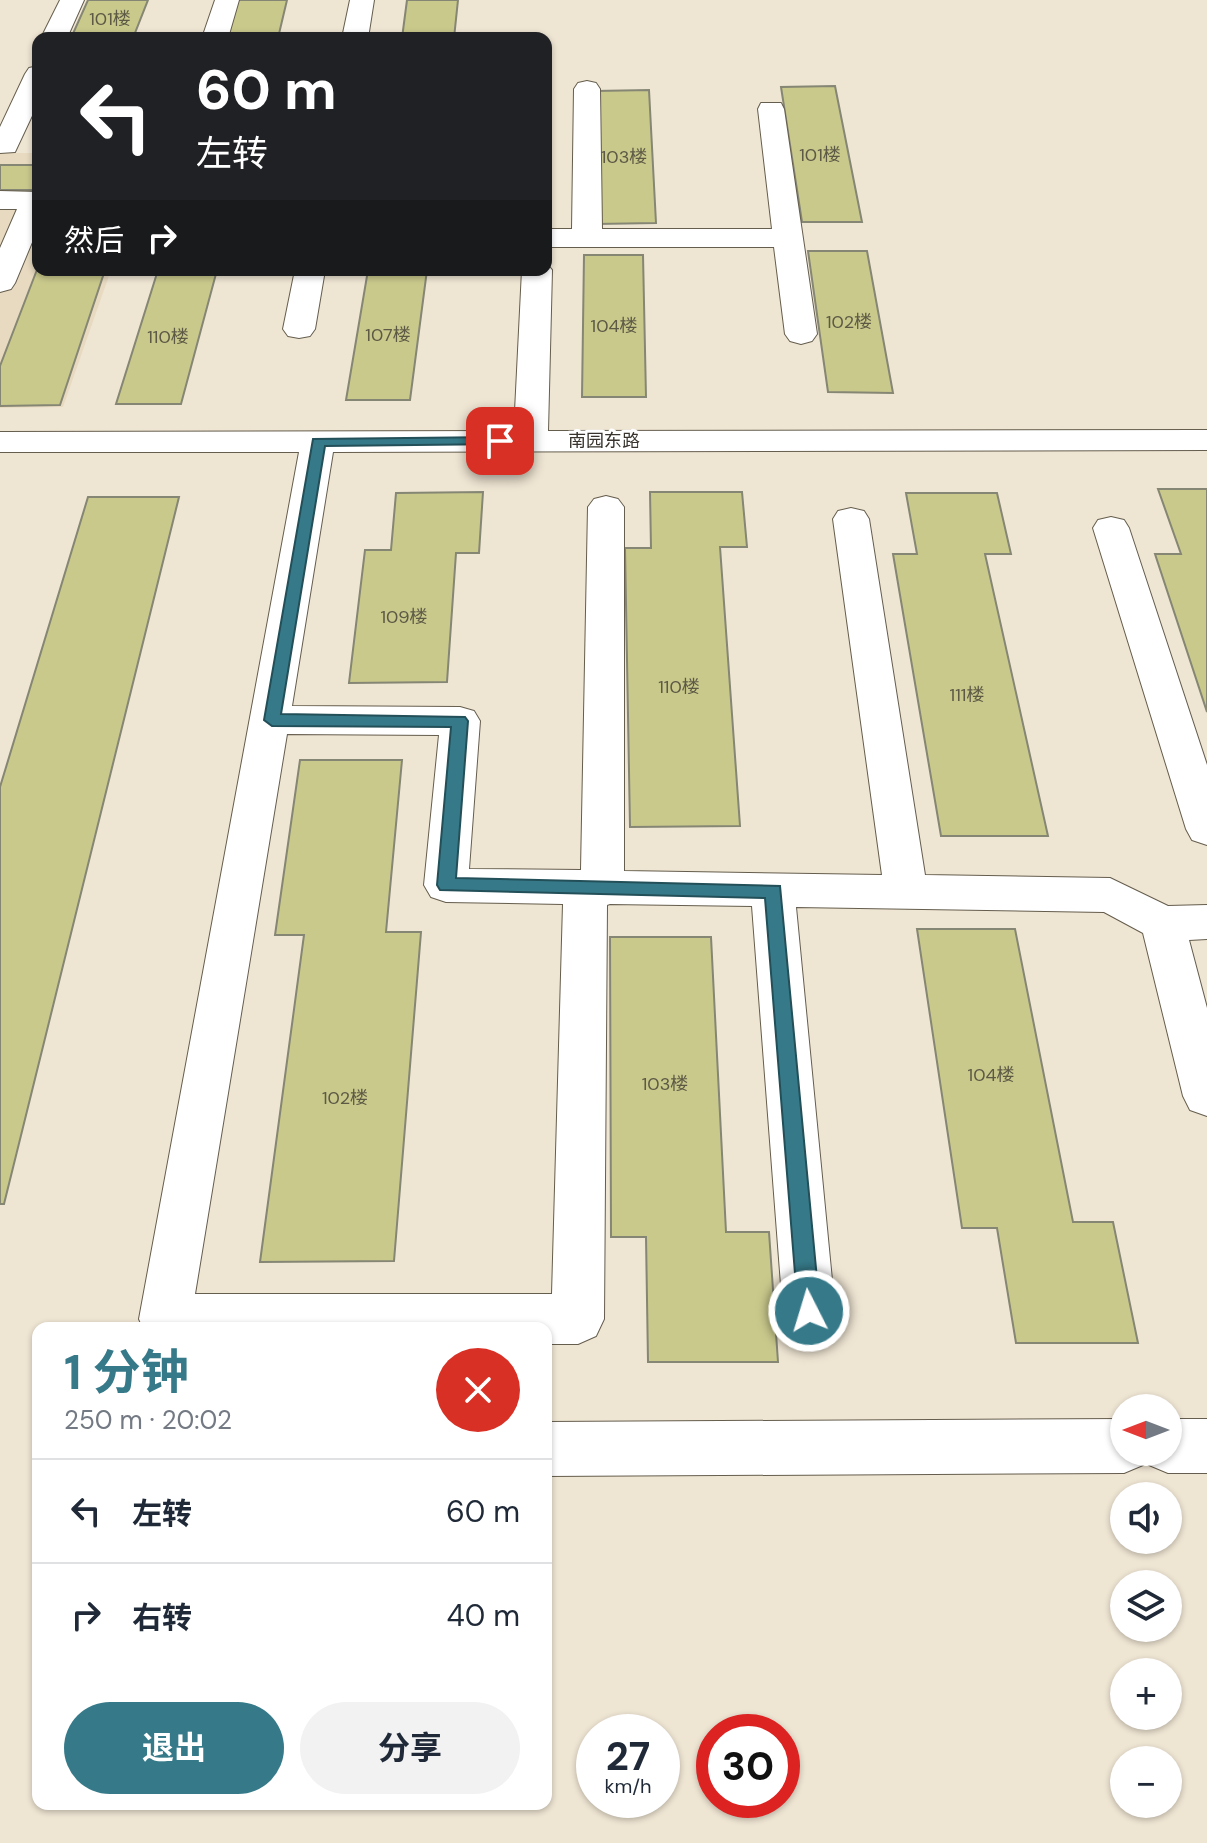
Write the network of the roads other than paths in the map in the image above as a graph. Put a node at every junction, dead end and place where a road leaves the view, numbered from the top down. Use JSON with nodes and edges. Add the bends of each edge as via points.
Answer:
{"nodes":[{"id":1,"x":72,"y":0,"type":"edge"},
{"id":2,"x":227,"y":0,"type":"edge"},
{"id":3,"x":362,"y":0,"type":"edge"},
{"id":4,"x":57,"y":32,"type":"edge"},
{"id":5,"x":217,"y":32,"type":"edge"},
{"id":6,"x":356,"y":32,"type":"edge"},
{"id":7,"x":32,"y":86,"type":"edge"},
{"id":8,"x":587,"y":89,"type":"dead end"},
{"id":9,"x":771,"y":109,"type":"dead end"},
{"id":10,"x":3,"y":146,"type":"edge"},
{"id":11,"x":32,"y":146,"type":"edge"},
{"id":12,"x":0,"y":200,"type":"edge"},
{"id":13,"x":32,"y":200,"type":"edge"},
{"id":14,"x":32,"y":207,"type":"edge"},
{"id":15,"x":552,"y":238,"type":"edge"},
{"id":16,"x":587,"y":238,"type":"junction"},
{"id":17,"x":788,"y":238,"type":"junction"},
{"id":18,"x":309,"y":276,"type":"edge"},
{"id":19,"x":537,"y":276,"type":"edge"},
{"id":20,"x":0,"y":283,"type":"edge"},
{"id":21,"x":299,"y":329,"type":"dead end"},
{"id":22,"x":801,"y":334,"type":"dead end"},
{"id":23,"x":1207,"y":440,"type":"edge"},
{"id":24,"x":531,"y":441,"type":"junction"},
{"id":25,"x":0,"y":442,"type":"edge"},
{"id":26,"x":318,"y":442,"type":"junction"},
{"id":27,"x":606,"y":507,"type":"dead end"},
{"id":28,"x":851,"y":519,"type":"dead end"},
{"id":29,"x":1111,"y":528,"type":"dead end"},
{"id":30,"x":272,"y":720,"type":"junction"},
{"id":31,"x":1207,"y":829,"type":"edge"},
{"id":32,"x":594,"y":889,"type":"junction"},
{"id":33,"x":773,"y":891,"type":"junction"},
{"id":34,"x":906,"y":892,"type":"junction"},
{"id":35,"x":1207,"y":922,"type":"edge"},
{"id":36,"x":1162,"y":923,"type":"junction"},
{"id":37,"x":1207,"y":1096,"type":"edge"},
{"id":38,"x":809,"y":1311,"type":"dead end"},
{"id":39,"x":1110,"y":1446,"type":"edge"},
{"id":40,"x":1182,"y":1446,"type":"edge"},
{"id":41,"x":1207,"y":1446,"type":"edge"},
{"id":42,"x":552,"y":1449,"type":"edge"}],
"edges":[{"from":1,"to":4,"type":"street"},
{"from":2,"to":5,"type":"street"},
{"from":3,"to":6,"type":"street"},
{"from":7,"to":10,"type":"street"},
{"from":8,"to":16,"type":"street"},
{"from":9,"to":17,"type":"street"},
{"from":10,"to":11,"type":"street"},
{"from":12,"to":13,"type":"street"},
{"from":14,"to":20,"type":"street"},
{"from":15,"to":16,"type":"street"},
{"from":16,"to":17,"type":"street"},
{"from":17,"to":22,"type":"street"},
{"from":18,"to":21,"type":"street"},
{"from":19,"to":24,"type":"street"},
{"from":23,"to":24,"type":"street","name":"南园东路"},
{"from":24,"to":26,"type":"street","name":"南园东路"},
{"from":25,"to":26,"type":"street","name":"南园东路"},
{"from":26,"to":30,"type":"street"},
{"from":27,"to":32,"type":"street"},
{"from":28,"to":34,"type":"street"},
{"from":29,"to":31,"type":"street"},
{"from":30,"to":32,"type":"street","via":[[460,721],[446,885]]},
{"from":30,"to":32,"type":"street","via":[[165,1319],[578,1319]]},
{"from":32,"to":33,"type":"street"},
{"from":33,"to":34,"type":"street"},
{"from":33,"to":38,"type":"street"},
{"from":34,"to":36,"type":"street","via":[[1110,895]]},
{"from":35,"to":36,"type":"street"},
{"from":36,"to":37,"type":"street"},
{"from":39,"to":42,"type":"street"},
{"from":40,"to":41,"type":"street"}]}
